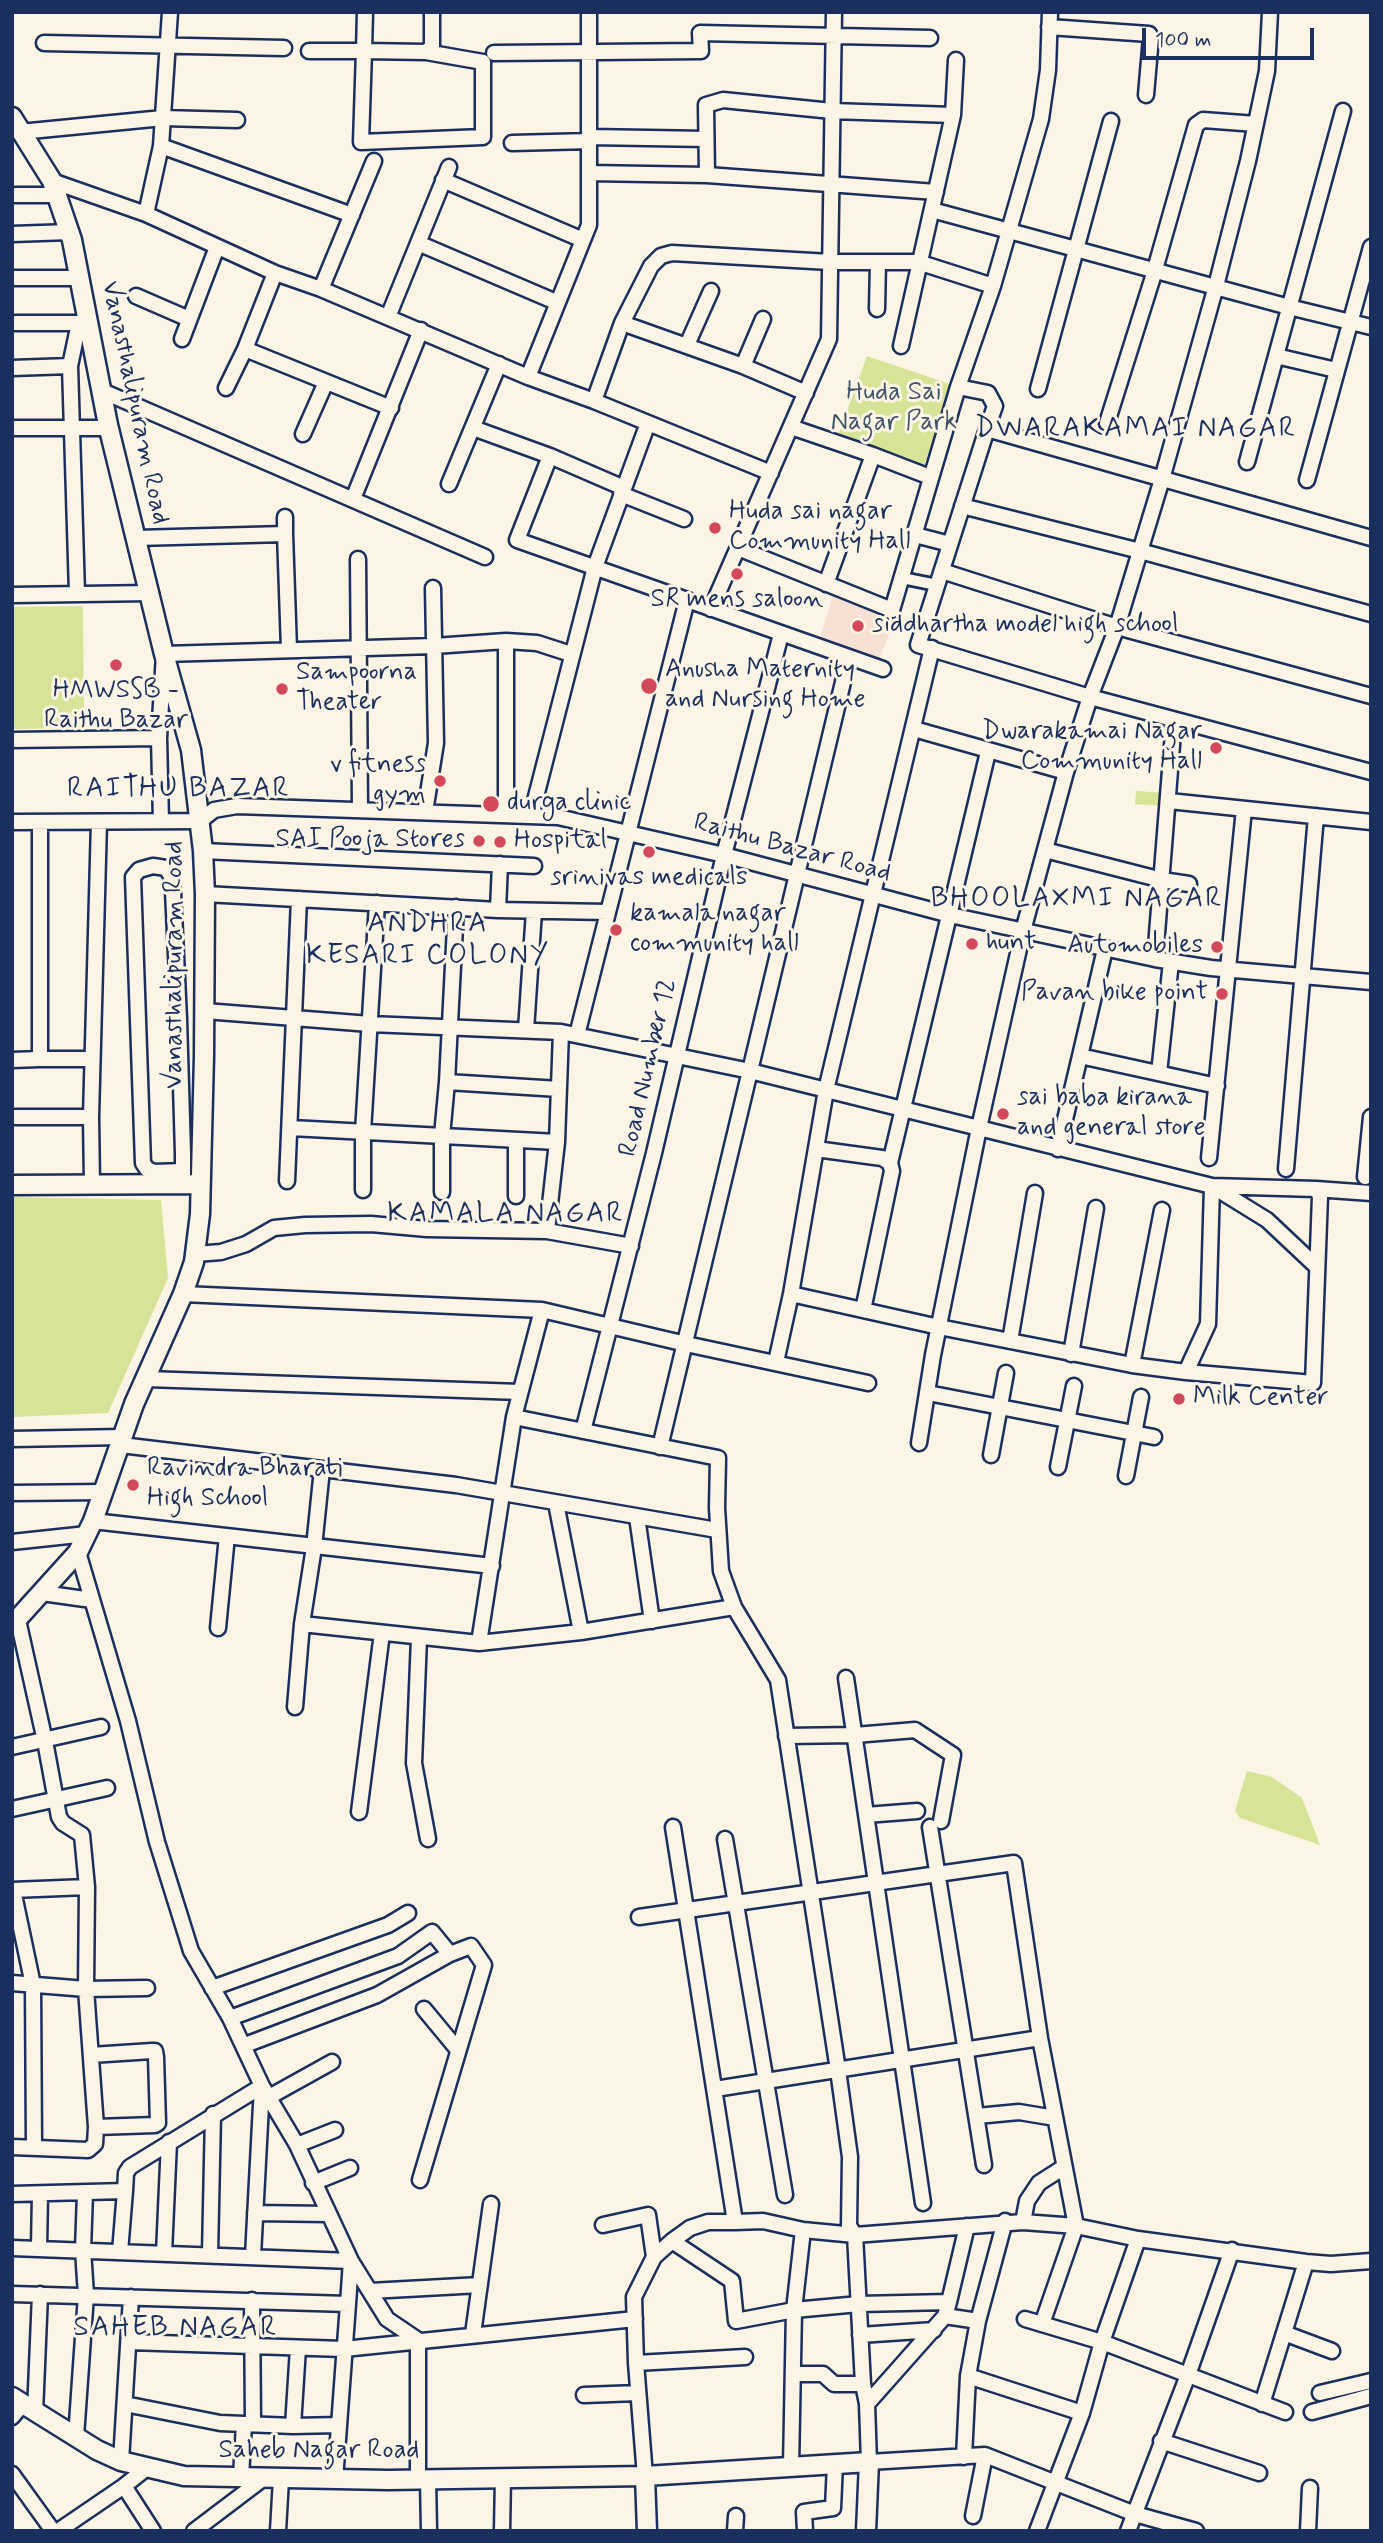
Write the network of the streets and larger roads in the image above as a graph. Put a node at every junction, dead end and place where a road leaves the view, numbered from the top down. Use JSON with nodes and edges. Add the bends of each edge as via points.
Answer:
{"nodes":[{"id":1,"x":170,"y":12,"type":"edge"},
{"id":2,"x":365,"y":12,"type":"edge"},
{"id":3,"x":432,"y":12,"type":"edge"},
{"id":4,"x":589,"y":12,"type":"edge"},
{"id":5,"x":834,"y":12,"type":"edge"},
{"id":6,"x":1050,"y":12,"type":"edge"},
{"id":7,"x":1270,"y":12,"type":"edge"},
{"id":8,"x":1049,"y":27,"type":"junction"},
{"id":9,"x":834,"y":37,"type":"junction"},
{"id":10,"x":930,"y":38,"type":"dead end"},
{"id":11,"x":44,"y":43,"type":"dead end"},
{"id":12,"x":168,"y":44,"type":"junction"},
{"id":13,"x":284,"y":48,"type":"dead end"},
{"id":14,"x":309,"y":51,"type":"dead end"},
{"id":15,"x":364,"y":51,"type":"junction"},
{"id":16,"x":426,"y":52,"type":"junction"},
{"id":17,"x":494,"y":53,"type":"dead end"},
{"id":18,"x":588,"y":54,"type":"junction"},
{"id":19,"x":956,"y":60,"type":"dead end"},
{"id":20,"x":1146,"y":95,"type":"dead end"},
{"id":21,"x":832,"y":111,"type":"junction"},
{"id":22,"x":1343,"y":111,"type":"dead end"},
{"id":23,"x":953,"y":115,"type":"junction"},
{"id":24,"x":163,"y":118,"type":"junction"},
{"id":25,"x":237,"y":120,"type":"dead end"},
{"id":26,"x":1111,"y":121,"type":"dead end"},
{"id":27,"x":1256,"y":124,"type":"junction"},
{"id":28,"x":16,"y":125,"type":"edge"},
{"id":29,"x":590,"y":139,"type":"junction"},
{"id":30,"x":706,"y":139,"type":"junction"},
{"id":31,"x":512,"y":144,"type":"dead end"},
{"id":32,"x":161,"y":146,"type":"junction"},
{"id":33,"x":374,"y":161,"type":"dead end"},
{"id":34,"x":589,"y":173,"type":"junction"},
{"id":35,"x":707,"y":175,"type":"junction"},
{"id":36,"x":830,"y":182,"type":"junction"},
{"id":37,"x":55,"y":188,"type":"junction"},
{"id":38,"x":936,"y":192,"type":"junction"},
{"id":39,"x":12,"y":195,"type":"edge"},
{"id":40,"x":932,"y":210,"type":"junction"},
{"id":41,"x":146,"y":214,"type":"junction"},
{"id":42,"x":352,"y":215,"type":"junction"},
{"id":43,"x":1009,"y":231,"type":"junction"},
{"id":44,"x":70,"y":232,"type":"junction"},
{"id":45,"x":12,"y":234,"type":"edge"},
{"id":46,"x":583,"y":240,"type":"junction"},
{"id":47,"x":418,"y":243,"type":"junction"},
{"id":48,"x":218,"y":247,"type":"junction"},
{"id":49,"x":1371,"y":247,"type":"edge"},
{"id":50,"x":1076,"y":249,"type":"junction"},
{"id":51,"x":830,"y":262,"type":"junction"},
{"id":52,"x":878,"y":262,"type":"junction"},
{"id":53,"x":918,"y":262,"type":"junction"},
{"id":54,"x":1154,"y":270,"type":"junction"},
{"id":55,"x":275,"y":273,"type":"junction"},
{"id":56,"x":12,"y":278,"type":"edge"},
{"id":57,"x":80,"y":278,"type":"junction"},
{"id":58,"x":993,"y":286,"type":"junction"},
{"id":59,"x":1216,"y":286,"type":"junction"},
{"id":60,"x":321,"y":289,"type":"junction"},
{"id":61,"x":711,"y":291,"type":"dead end"},
{"id":62,"x":136,"y":296,"type":"dead end"},
{"id":63,"x":556,"y":302,"type":"junction"},
{"id":64,"x":1289,"y":307,"type":"junction"},
{"id":65,"x":877,"y":309,"type":"dead end"},
{"id":66,"x":388,"y":317,"type":"junction"},
{"id":67,"x":190,"y":319,"type":"junction"},
{"id":68,"x":763,"y":319,"type":"dead end"},
{"id":69,"x":1349,"y":321,"type":"junction"},
{"id":70,"x":12,"y":323,"type":"edge"},
{"id":71,"x":84,"y":323,"type":"junction"},
{"id":72,"x":622,"y":323,"type":"junction"},
{"id":73,"x":1371,"y":327,"type":"edge"},
{"id":74,"x":422,"y":330,"type":"junction"},
{"id":75,"x":182,"y":339,"type":"dead end"},
{"id":76,"x":687,"y":345,"type":"junction"},
{"id":77,"x":901,"y":346,"type":"dead end"},
{"id":78,"x":245,"y":349,"type":"junction"},
{"id":79,"x":1276,"y":356,"type":"junction"},
{"id":80,"x":499,"y":364,"type":"junction"},
{"id":81,"x":70,"y":366,"type":"junction"},
{"id":82,"x":743,"y":366,"type":"junction"},
{"id":83,"x":12,"y":368,"type":"edge"},
{"id":84,"x":1336,"y":370,"type":"junction"},
{"id":85,"x":528,"y":377,"type":"junction"},
{"id":86,"x":326,"y":382,"type":"junction"},
{"id":87,"x":958,"y":387,"type":"junction"},
{"id":88,"x":226,"y":388,"type":"dead end"},
{"id":89,"x":1038,"y":389,"type":"dead end"},
{"id":90,"x":102,"y":391,"type":"junction"},
{"id":91,"x":806,"y":393,"type":"junction"},
{"id":92,"x":594,"y":401,"type":"junction"},
{"id":93,"x":391,"y":408,"type":"junction"},
{"id":94,"x":648,"y":423,"type":"junction"},
{"id":95,"x":1107,"y":423,"type":"dead end"},
{"id":96,"x":791,"y":427,"type":"junction"},
{"id":97,"x":12,"y":428,"type":"edge"},
{"id":98,"x":71,"y":428,"type":"junction"},
{"id":99,"x":109,"y":428,"type":"junction"},
{"id":100,"x":473,"y":428,"type":"junction"},
{"id":101,"x":987,"y":429,"type":"junction"},
{"id":102,"x":303,"y":434,"type":"dead end"},
{"id":103,"x":873,"y":455,"type":"junction"},
{"id":104,"x":550,"y":456,"type":"junction"},
{"id":105,"x":1247,"y":462,"type":"dead end"},
{"id":106,"x":771,"y":473,"type":"junction"},
{"id":107,"x":930,"y":477,"type":"junction"},
{"id":108,"x":1162,"y":479,"type":"junction"},
{"id":109,"x":1307,"y":480,"type":"dead end"},
{"id":110,"x":449,"y":484,"type":"dead end"},
{"id":111,"x":623,"y":491,"type":"junction"},
{"id":112,"x":353,"y":499,"type":"junction"},
{"id":113,"x":962,"y":506,"type":"junction"},
{"id":114,"x":285,"y":517,"type":"dead end"},
{"id":115,"x":684,"y":519,"type":"dead end"},
{"id":116,"x":285,"y":534,"type":"junction"},
{"id":117,"x":915,"y":535,"type":"junction"},
{"id":118,"x":136,"y":538,"type":"junction"},
{"id":119,"x":1371,"y":538,"type":"edge"},
{"id":120,"x":950,"y":544,"type":"junction"},
{"id":121,"x":738,"y":548,"type":"junction"},
{"id":122,"x":1140,"y":551,"type":"junction"},
{"id":123,"x":485,"y":556,"type":"dead end"},
{"id":124,"x":358,"y":559,"type":"dead end"},
{"id":125,"x":595,"y":567,"type":"junction"},
{"id":126,"x":902,"y":578,"type":"junction"},
{"id":127,"x":939,"y":578,"type":"junction"},
{"id":128,"x":826,"y":584,"type":"junction"},
{"id":129,"x":433,"y":588,"type":"dead end"},
{"id":130,"x":77,"y":593,"type":"junction"},
{"id":131,"x":151,"y":593,"type":"junction"},
{"id":132,"x":12,"y":595,"type":"edge"},
{"id":133,"x":687,"y":600,"type":"junction"},
{"id":134,"x":711,"y":609,"type":"junction"},
{"id":135,"x":1371,"y":614,"type":"edge"},
{"id":136,"x":1117,"y":627,"type":"junction"},
{"id":137,"x":781,"y":634,"type":"junction"},
{"id":138,"x":506,"y":640,"type":"junction"},
{"id":139,"x":434,"y":646,"type":"junction"},
{"id":140,"x":357,"y":648,"type":"junction"},
{"id":141,"x":289,"y":649,"type":"junction"},
{"id":142,"x":932,"y":649,"type":"junction"},
{"id":143,"x":164,"y":654,"type":"junction"},
{"id":144,"x":572,"y":654,"type":"junction"},
{"id":145,"x":849,"y":657,"type":"junction"},
{"id":146,"x":883,"y":669,"type":"dead end"},
{"id":147,"x":1371,"y":696,"type":"edge"},
{"id":148,"x":1090,"y":697,"type":"junction"},
{"id":149,"x":1174,"y":720,"type":"junction"},
{"id":150,"x":914,"y":729,"type":"junction"},
{"id":151,"x":159,"y":738,"type":"junction"},
{"id":152,"x":12,"y":740,"type":"edge"},
{"id":153,"x":988,"y":752,"type":"junction"},
{"id":154,"x":1066,"y":772,"type":"junction"},
{"id":155,"x":1371,"y":772,"type":"edge"},
{"id":156,"x":1169,"y":801,"type":"junction"},
{"id":157,"x":360,"y":809,"type":"junction"},
{"id":158,"x":1244,"y":809,"type":"junction"},
{"id":159,"x":425,"y":812,"type":"junction"},
{"id":160,"x":506,"y":815,"type":"junction"},
{"id":161,"x":531,"y":816,"type":"junction"},
{"id":162,"x":1316,"y":816,"type":"junction"},
{"id":163,"x":161,"y":821,"type":"junction"},
{"id":164,"x":200,"y":821,"type":"junction"},
{"id":165,"x":12,"y":822,"type":"edge"},
{"id":166,"x":40,"y":822,"type":"junction"},
{"id":167,"x":99,"y":822,"type":"junction"},
{"id":168,"x":1371,"y":822,"type":"edge"},
{"id":169,"x":627,"y":833,"type":"junction"},
{"id":170,"x":1045,"y":850,"type":"junction"},
{"id":171,"x":203,"y":851,"type":"junction"},
{"id":172,"x":724,"y":855,"type":"junction"},
{"id":173,"x":500,"y":864,"type":"junction"},
{"id":174,"x":534,"y":866,"type":"dead end"},
{"id":175,"x":796,"y":876,"type":"junction"},
{"id":176,"x":1162,"y":880,"type":"junction"},
{"id":177,"x":1189,"y":884,"type":"dead end"},
{"id":178,"x":205,"y":894,"type":"junction"},
{"id":179,"x":873,"y":896,"type":"junction"},
{"id":180,"x":299,"y":899,"type":"junction"},
{"id":181,"x":377,"y":903,"type":"junction"},
{"id":182,"x":456,"y":907,"type":"junction"},
{"id":183,"x":498,"y":910,"type":"junction"},
{"id":184,"x":534,"y":911,"type":"junction"},
{"id":185,"x":607,"y":912,"type":"junction"},
{"id":186,"x":950,"y":915,"type":"junction"},
{"id":187,"x":1023,"y":931,"type":"junction"},
{"id":188,"x":1105,"y":949,"type":"junction"},
{"id":189,"x":1154,"y":960,"type":"junction"},
{"id":190,"x":1171,"y":962,"type":"junction"},
{"id":191,"x":1229,"y":970,"type":"junction"},
{"id":192,"x":1303,"y":977,"type":"junction"},
{"id":193,"x":1371,"y":982,"type":"edge"},
{"id":194,"x":205,"y":1011,"type":"junction"},
{"id":195,"x":296,"y":1018,"type":"junction"},
{"id":196,"x":370,"y":1024,"type":"junction"},
{"id":197,"x":450,"y":1027,"type":"junction"},
{"id":198,"x":526,"y":1030,"type":"junction"},
{"id":199,"x":561,"y":1032,"type":"junction"},
{"id":200,"x":577,"y":1035,"type":"junction"},
{"id":201,"x":1080,"y":1056,"type":"junction"},
{"id":202,"x":676,"y":1058,"type":"junction"},
{"id":203,"x":40,"y":1059,"type":"junction"},
{"id":204,"x":92,"y":1059,"type":"junction"},
{"id":205,"x":12,"y":1060,"type":"edge"},
{"id":206,"x":750,"y":1072,"type":"junction"},
{"id":207,"x":1158,"y":1073,"type":"junction"},
{"id":208,"x":447,"y":1082,"type":"junction"},
{"id":209,"x":1217,"y":1086,"type":"junction"},
{"id":210,"x":559,"y":1089,"type":"junction"},
{"id":211,"x":827,"y":1090,"type":"junction"},
{"id":212,"x":901,"y":1110,"type":"junction"},
{"id":213,"x":1371,"y":1116,"type":"edge"},
{"id":214,"x":12,"y":1117,"type":"edge"},
{"id":215,"x":91,"y":1117,"type":"junction"},
{"id":216,"x":290,"y":1128,"type":"junction"},
{"id":217,"x":979,"y":1128,"type":"junction"},
{"id":218,"x":363,"y":1132,"type":"junction"},
{"id":219,"x":442,"y":1136,"type":"junction"},
{"id":220,"x":516,"y":1140,"type":"junction"},
{"id":221,"x":557,"y":1142,"type":"junction"},
{"id":222,"x":1369,"y":1145,"type":"edge"},
{"id":223,"x":816,"y":1149,"type":"junction"},
{"id":224,"x":1058,"y":1149,"type":"junction"},
{"id":225,"x":1209,"y":1158,"type":"dead end"},
{"id":226,"x":890,"y":1163,"type":"junction"},
{"id":227,"x":1286,"y":1169,"type":"dead end"},
{"id":228,"x":1365,"y":1177,"type":"dead end"},
{"id":229,"x":189,"y":1180,"type":"junction"},
{"id":230,"x":288,"y":1181,"type":"dead end"},
{"id":231,"x":92,"y":1184,"type":"junction"},
{"id":232,"x":12,"y":1185,"type":"edge"},
{"id":233,"x":1212,"y":1186,"type":"junction"},
{"id":234,"x":1316,"y":1189,"type":"junction"},
{"id":235,"x":363,"y":1190,"type":"dead end"},
{"id":236,"x":442,"y":1192,"type":"dead end"},
{"id":237,"x":1035,"y":1192,"type":"dead end"},
{"id":238,"x":1371,"y":1193,"type":"edge"},
{"id":239,"x":516,"y":1196,"type":"dead end"},
{"id":240,"x":1096,"y":1208,"type":"dead end"},
{"id":241,"x":1161,"y":1210,"type":"dead end"},
{"id":242,"x":547,"y":1231,"type":"junction"},
{"id":243,"x":631,"y":1246,"type":"junction"},
{"id":244,"x":196,"y":1254,"type":"junction"},
{"id":245,"x":1317,"y":1267,"type":"junction"},
{"id":246,"x":183,"y":1294,"type":"junction"},
{"id":247,"x":791,"y":1294,"type":"junction"},
{"id":248,"x":542,"y":1310,"type":"junction"},
{"id":249,"x":863,"y":1310,"type":"junction"},
{"id":250,"x":610,"y":1327,"type":"junction"},
{"id":251,"x":939,"y":1327,"type":"junction"},
{"id":252,"x":1010,"y":1341,"type":"junction"},
{"id":253,"x":686,"y":1344,"type":"junction"},
{"id":254,"x":1070,"y":1354,"type":"junction"},
{"id":255,"x":776,"y":1362,"type":"junction"},
{"id":256,"x":1132,"y":1365,"type":"junction"},
{"id":257,"x":1186,"y":1372,"type":"junction"},
{"id":258,"x":1006,"y":1373,"type":"dead end"},
{"id":259,"x":147,"y":1379,"type":"junction"},
{"id":260,"x":868,"y":1382,"type":"dead end"},
{"id":261,"x":1074,"y":1386,"type":"dead end"},
{"id":262,"x":520,"y":1392,"type":"junction"},
{"id":263,"x":928,"y":1393,"type":"junction"},
{"id":264,"x":1142,"y":1397,"type":"dead end"},
{"id":265,"x":1000,"y":1407,"type":"junction"},
{"id":266,"x":514,"y":1417,"type":"junction"},
{"id":267,"x":1068,"y":1421,"type":"junction"},
{"id":268,"x":583,"y":1431,"type":"junction"},
{"id":269,"x":1135,"y":1434,"type":"junction"},
{"id":270,"x":1154,"y":1437,"type":"dead end"},
{"id":271,"x":12,"y":1439,"type":"edge"},
{"id":272,"x":122,"y":1441,"type":"junction"},
{"id":273,"x":919,"y":1443,"type":"dead end"},
{"id":274,"x":660,"y":1447,"type":"junction"},
{"id":275,"x":991,"y":1455,"type":"dead end"},
{"id":276,"x":1058,"y":1467,"type":"dead end"},
{"id":277,"x":322,"y":1469,"type":"junction"},
{"id":278,"x":1126,"y":1476,"type":"dead end"},
{"id":279,"x":104,"y":1492,"type":"junction"},
{"id":280,"x":12,"y":1493,"type":"edge"},
{"id":281,"x":502,"y":1493,"type":"junction"},
{"id":282,"x":556,"y":1503,"type":"junction"},
{"id":283,"x":637,"y":1517,"type":"junction"},
{"id":284,"x":90,"y":1527,"type":"junction"},
{"id":285,"x":718,"y":1530,"type":"junction"},
{"id":286,"x":227,"y":1536,"type":"junction"},
{"id":287,"x":12,"y":1542,"type":"edge"},
{"id":288,"x":314,"y":1547,"type":"junction"},
{"id":289,"x":78,"y":1552,"type":"junction"},
{"id":290,"x":492,"y":1566,"type":"junction"},
{"id":291,"x":41,"y":1593,"type":"junction"},
{"id":292,"x":92,"y":1600,"type":"junction"},
{"id":293,"x":734,"y":1607,"type":"junction"},
{"id":294,"x":652,"y":1621,"type":"junction"},
{"id":295,"x":15,"y":1623,"type":"edge"},
{"id":296,"x":302,"y":1623,"type":"junction"},
{"id":297,"x":218,"y":1628,"type":"dead end"},
{"id":298,"x":581,"y":1632,"type":"junction"},
{"id":299,"x":382,"y":1633,"type":"junction"},
{"id":300,"x":419,"y":1638,"type":"junction"},
{"id":301,"x":479,"y":1643,"type":"junction"},
{"id":302,"x":846,"y":1678,"type":"dead end"},
{"id":303,"x":295,"y":1707,"type":"dead end"},
{"id":304,"x":101,"y":1727,"type":"dead end"},
{"id":305,"x":786,"y":1735,"type":"junction"},
{"id":306,"x":855,"y":1735,"type":"junction"},
{"id":307,"x":45,"y":1741,"type":"junction"},
{"id":308,"x":12,"y":1747,"type":"edge"},
{"id":309,"x":107,"y":1788,"type":"dead end"},
{"id":310,"x":57,"y":1799,"type":"junction"},
{"id":311,"x":12,"y":1809,"type":"edge"},
{"id":312,"x":917,"y":1811,"type":"dead end"},
{"id":313,"x":359,"y":1812,"type":"dead end"},
{"id":314,"x":866,"y":1815,"type":"junction"},
{"id":315,"x":673,"y":1827,"type":"dead end"},
{"id":316,"x":428,"y":1839,"type":"dead end"},
{"id":317,"x":725,"y":1839,"type":"dead end"},
{"id":318,"x":937,"y":1874,"type":"junction"},
{"id":319,"x":876,"y":1883,"type":"junction"},
{"id":320,"x":88,"y":1887,"type":"junction"},
{"id":321,"x":13,"y":1890,"type":"edge"},
{"id":322,"x":810,"y":1891,"type":"junction"},
{"id":323,"x":736,"y":1903,"type":"junction"},
{"id":324,"x":687,"y":1910,"type":"junction"},
{"id":325,"x":408,"y":1913,"type":"dead end"},
{"id":326,"x":639,"y":1917,"type":"dead end"},
{"id":327,"x":450,"y":1954,"type":"junction"},
{"id":328,"x":12,"y":1983,"type":"edge"},
{"id":329,"x":33,"y":1985,"type":"junction"},
{"id":330,"x":147,"y":1988,"type":"dead end"},
{"id":331,"x":212,"y":1988,"type":"junction"},
{"id":332,"x":86,"y":1989,"type":"junction"},
{"id":333,"x":425,"y":2009,"type":"dead end"},
{"id":334,"x":230,"y":2018,"type":"junction"},
{"id":335,"x":1040,"y":2038,"type":"junction"},
{"id":336,"x":245,"y":2045,"type":"junction"},
{"id":337,"x":458,"y":2050,"type":"junction"},
{"id":338,"x":967,"y":2052,"type":"junction"},
{"id":339,"x":91,"y":2054,"type":"junction"},
{"id":340,"x":904,"y":2061,"type":"junction"},
{"id":341,"x":332,"y":2062,"type":"dead end"},
{"id":342,"x":838,"y":2070,"type":"junction"},
{"id":343,"x":766,"y":2081,"type":"junction"},
{"id":344,"x":715,"y":2089,"type":"junction"},
{"id":345,"x":266,"y":2091,"type":"junction"},
{"id":346,"x":214,"y":2114,"type":"junction"},
{"id":347,"x":978,"y":2116,"type":"junction"},
{"id":348,"x":1055,"y":2118,"type":"junction"},
{"id":349,"x":96,"y":2127,"type":"junction"},
{"id":350,"x":335,"y":2130,"type":"dead end"},
{"id":351,"x":169,"y":2142,"type":"junction"},
{"id":352,"x":297,"y":2145,"type":"junction"},
{"id":353,"x":12,"y":2147,"type":"edge"},
{"id":354,"x":34,"y":2147,"type":"junction"},
{"id":355,"x":984,"y":2165,"type":"dead end"},
{"id":356,"x":1064,"y":2167,"type":"junction"},
{"id":357,"x":351,"y":2168,"type":"dead end"},
{"id":358,"x":420,"y":2180,"type":"dead end"},
{"id":359,"x":313,"y":2183,"type":"junction"},
{"id":360,"x":125,"y":2191,"type":"junction"},
{"id":361,"x":85,"y":2193,"type":"junction"},
{"id":362,"x":12,"y":2194,"type":"edge"},
{"id":363,"x":40,"y":2194,"type":"junction"},
{"id":364,"x":785,"y":2195,"type":"dead end"},
{"id":365,"x":923,"y":2203,"type":"dead end"},
{"id":366,"x":492,"y":2204,"type":"dead end"},
{"id":367,"x":255,"y":2213,"type":"junction"},
{"id":368,"x":328,"y":2214,"type":"junction"},
{"id":369,"x":1005,"y":2221,"type":"junction"},
{"id":370,"x":735,"y":2222,"type":"junction"},
{"id":371,"x":1023,"y":2222,"type":"junction"},
{"id":372,"x":603,"y":2225,"type":"dead end"},
{"id":373,"x":967,"y":2225,"type":"junction"},
{"id":374,"x":1076,"y":2226,"type":"junction"},
{"id":375,"x":803,"y":2230,"type":"junction"},
{"id":376,"x":855,"y":2235,"type":"junction"},
{"id":377,"x":1138,"y":2239,"type":"junction"},
{"id":378,"x":672,"y":2241,"type":"junction"},
{"id":379,"x":12,"y":2248,"type":"edge"},
{"id":380,"x":38,"y":2248,"type":"junction"},
{"id":381,"x":83,"y":2250,"type":"junction"},
{"id":382,"x":1232,"y":2250,"type":"junction"},
{"id":383,"x":120,"y":2252,"type":"junction"},
{"id":384,"x":164,"y":2253,"type":"junction"},
{"id":385,"x":210,"y":2254,"type":"junction"},
{"id":386,"x":253,"y":2256,"type":"junction"},
{"id":387,"x":654,"y":2257,"type":"junction"},
{"id":388,"x":1371,"y":2260,"type":"edge"},
{"id":389,"x":351,"y":2261,"type":"junction"},
{"id":390,"x":1306,"y":2262,"type":"junction"},
{"id":391,"x":480,"y":2285,"type":"junction"},
{"id":392,"x":370,"y":2291,"type":"junction"},
{"id":393,"x":12,"y":2294,"type":"edge"},
{"id":394,"x":40,"y":2294,"type":"junction"},
{"id":395,"x":86,"y":2295,"type":"junction"},
{"id":396,"x":131,"y":2297,"type":"junction"},
{"id":397,"x":252,"y":2300,"type":"junction"},
{"id":398,"x":348,"y":2304,"type":"junction"},
{"id":399,"x":859,"y":2304,"type":"junction"},
{"id":400,"x":947,"y":2309,"type":"junction"},
{"id":401,"x":794,"y":2310,"type":"junction"},
{"id":402,"x":635,"y":2319,"type":"junction"},
{"id":403,"x":1025,"y":2319,"type":"dead end"},
{"id":404,"x":978,"y":2321,"type":"junction"},
{"id":405,"x":1042,"y":2324,"type":"junction"},
{"id":406,"x":934,"y":2330,"type":"junction"},
{"id":407,"x":1284,"y":2333,"type":"junction"},
{"id":408,"x":473,"y":2334,"type":"junction"},
{"id":409,"x":860,"y":2335,"type":"junction"},
{"id":410,"x":418,"y":2340,"type":"junction"},
{"id":411,"x":130,"y":2342,"type":"junction"},
{"id":412,"x":1102,"y":2342,"type":"junction"},
{"id":413,"x":253,"y":2346,"type":"junction"},
{"id":414,"x":298,"y":2348,"type":"junction"},
{"id":415,"x":344,"y":2349,"type":"junction"},
{"id":416,"x":1332,"y":2351,"type":"dead end"},
{"id":417,"x":745,"y":2357,"type":"dead end"},
{"id":418,"x":636,"y":2363,"type":"junction"},
{"id":419,"x":793,"y":2374,"type":"junction"},
{"id":420,"x":1188,"y":2375,"type":"junction"},
{"id":421,"x":968,"y":2376,"type":"junction"},
{"id":422,"x":1371,"y":2381,"type":"edge"},
{"id":423,"x":863,"y":2384,"type":"junction"},
{"id":424,"x":638,"y":2393,"type":"junction"},
{"id":425,"x":1320,"y":2393,"type":"dead end"},
{"id":426,"x":584,"y":2395,"type":"dead end"},
{"id":427,"x":1371,"y":2396,"type":"edge"},
{"id":428,"x":125,"y":2404,"type":"junction"},
{"id":429,"x":867,"y":2404,"type":"junction"},
{"id":430,"x":1262,"y":2404,"type":"junction"},
{"id":431,"x":21,"y":2408,"type":"edge"},
{"id":432,"x":1285,"y":2412,"type":"dead end"},
{"id":433,"x":1312,"y":2412,"type":"dead end"},
{"id":434,"x":1082,"y":2413,"type":"junction"},
{"id":435,"x":248,"y":2424,"type":"junction"},
{"id":436,"x":339,"y":2425,"type":"junction"},
{"id":437,"x":293,"y":2426,"type":"junction"},
{"id":438,"x":76,"y":2437,"type":"junction"},
{"id":439,"x":1161,"y":2441,"type":"junction"},
{"id":440,"x":985,"y":2455,"type":"junction"},
{"id":441,"x":964,"y":2457,"type":"junction"},
{"id":442,"x":121,"y":2461,"type":"junction"},
{"id":443,"x":869,"y":2462,"type":"junction"},
{"id":444,"x":835,"y":2465,"type":"junction"},
{"id":445,"x":148,"y":2467,"type":"junction"},
{"id":446,"x":791,"y":2467,"type":"junction"},
{"id":447,"x":1259,"y":2473,"type":"dead end"},
{"id":448,"x":12,"y":2474,"type":"edge"},
{"id":449,"x":645,"y":2476,"type":"junction"},
{"id":450,"x":241,"y":2477,"type":"junction"},
{"id":451,"x":503,"y":2477,"type":"junction"},
{"id":452,"x":272,"y":2479,"type":"junction"},
{"id":453,"x":423,"y":2479,"type":"junction"},
{"id":454,"x":335,"y":2480,"type":"junction"},
{"id":455,"x":1057,"y":2482,"type":"junction"},
{"id":456,"x":124,"y":2486,"type":"junction"},
{"id":457,"x":1310,"y":2488,"type":"dead end"},
{"id":458,"x":1135,"y":2514,"type":"junction"},
{"id":459,"x":973,"y":2515,"type":"dead end"},
{"id":460,"x":56,"y":2531,"type":"edge"},
{"id":461,"x":153,"y":2531,"type":"edge"},
{"id":462,"x":194,"y":2531,"type":"edge"},
{"id":463,"x":278,"y":2531,"type":"edge"},
{"id":464,"x":429,"y":2531,"type":"edge"},
{"id":465,"x":502,"y":2531,"type":"edge"},
{"id":466,"x":647,"y":2531,"type":"edge"},
{"id":467,"x":805,"y":2531,"type":"edge"},
{"id":468,"x":866,"y":2531,"type":"edge"},
{"id":469,"x":1037,"y":2531,"type":"edge"},
{"id":470,"x":1128,"y":2531,"type":"edge"},
{"id":471,"x":1196,"y":2531,"type":"edge"},
{"id":472,"x":1307,"y":2531,"type":"edge"}],
"edges":[{"from":1,"to":12,"type":"street"},
{"from":2,"to":15,"type":"street"},
{"from":3,"to":16,"type":"street","via":[[432,47]]},
{"from":4,"to":18,"type":"street"},
{"from":5,"to":9,"type":"street"},
{"from":6,"to":8,"type":"street"},
{"from":7,"to":27,"type":"street","via":[[1267,71]]},
{"from":8,"to":20,"type":"street","via":[[1149,34]]},
{"from":8,"to":43,"type":"street","via":[[1041,119]]},
{"from":9,"to":10,"type":"street"},
{"from":9,"to":18,"type":"street","via":[[700,33],[701,51]]},
{"from":9,"to":21,"type":"street"},
{"from":11,"to":12,"type":"street"},
{"from":12,"to":13,"type":"street"},
{"from":12,"to":24,"type":"street"},
{"from":14,"to":15,"type":"street"},
{"from":15,"to":16,"type":"street"},
{"from":15,"to":16,"type":"street","via":[[361,142],[483,137],[484,62]]},
{"from":17,"to":18,"type":"street"},
{"from":18,"to":29,"type":"street"},
{"from":19,"to":23,"type":"street"},
{"from":21,"to":23,"type":"street"},
{"from":21,"to":30,"type":"street","via":[[723,100],[706,106]]},
{"from":21,"to":36,"type":"street"},
{"from":22,"to":64,"type":"street"},
{"from":23,"to":38,"type":"street"},
{"from":24,"to":25,"type":"street"},
{"from":24,"to":28,"type":"street"},
{"from":24,"to":32,"type":"street"},
{"from":26,"to":50,"type":"street"},
{"from":27,"to":54,"type":"street","via":[[1203,120],[1196,125]]},
{"from":27,"to":59,"type":"street"},
{"from":28,"to":37,"type":"street","name":"Vanasthalipuram Road"},
{"from":29,"to":30,"type":"street"},
{"from":29,"to":31,"type":"street"},
{"from":29,"to":34,"type":"street"},
{"from":30,"to":35,"type":"street"},
{"from":32,"to":41,"type":"street"},
{"from":32,"to":42,"type":"street"},
{"from":33,"to":42,"type":"street"},
{"from":34,"to":35,"type":"street"},
{"from":34,"to":46,"type":"street","via":[[589,225]]},
{"from":35,"to":36,"type":"street"},
{"from":36,"to":38,"type":"street"},
{"from":36,"to":51,"type":"street"},
{"from":37,"to":39,"type":"street"},
{"from":37,"to":41,"type":"street"},
{"from":37,"to":44,"type":"street","name":"Vanasthalipuram Road"},
{"from":38,"to":40,"type":"street"},
{"from":40,"to":43,"type":"street"},
{"from":40,"to":53,"type":"street"},
{"from":41,"to":48,"type":"street"},
{"from":42,"to":60,"type":"street"},
{"from":43,"to":50,"type":"street"},
{"from":43,"to":58,"type":"street"},
{"from":44,"to":45,"type":"street"},
{"from":44,"to":57,"type":"street","name":"Vanasthalipuram Road"},
{"from":46,"to":47,"type":"street","via":[[446,174]]},
{"from":46,"to":63,"type":"street"},
{"from":47,"to":63,"type":"street"},
{"from":47,"to":66,"type":"street"},
{"from":48,"to":55,"type":"street"},
{"from":48,"to":67,"type":"street"},
{"from":49,"to":69,"type":"street"},
{"from":50,"to":54,"type":"street"},
{"from":50,"to":89,"type":"street"},
{"from":51,"to":52,"type":"street"},
{"from":51,"to":72,"type":"street","via":[[672,253],[651,266]]},
{"from":51,"to":91,"type":"street","via":[[829,339]]},
{"from":52,"to":53,"type":"street"},
{"from":52,"to":65,"type":"street"},
{"from":53,"to":58,"type":"street"},
{"from":53,"to":77,"type":"street"},
{"from":54,"to":59,"type":"street"},
{"from":54,"to":95,"type":"street"},
{"from":55,"to":60,"type":"street"},
{"from":55,"to":78,"type":"street"},
{"from":56,"to":57,"type":"street"},
{"from":57,"to":71,"type":"street","name":"Vanasthalipuram Road"},
{"from":58,"to":87,"type":"street"},
{"from":59,"to":64,"type":"street"},
{"from":59,"to":108,"type":"street"},
{"from":60,"to":66,"type":"street"},
{"from":61,"to":76,"type":"street"},
{"from":62,"to":67,"type":"street"},
{"from":63,"to":85,"type":"street"},
{"from":64,"to":69,"type":"street"},
{"from":64,"to":79,"type":"street"},
{"from":66,"to":74,"type":"street"},
{"from":67,"to":75,"type":"street"},
{"from":68,"to":82,"type":"street"},
{"from":69,"to":73,"type":"street"},
{"from":69,"to":84,"type":"street"},
{"from":70,"to":71,"type":"street"},
{"from":71,"to":81,"type":"street"},
{"from":71,"to":90,"type":"street","name":"Vanasthalipuram Road"},
{"from":72,"to":76,"type":"street"},
{"from":72,"to":92,"type":"street"},
{"from":74,"to":80,"type":"street"},
{"from":74,"to":93,"type":"street"},
{"from":76,"to":82,"type":"street"},
{"from":78,"to":86,"type":"street"},
{"from":78,"to":88,"type":"street"},
{"from":79,"to":84,"type":"street"},
{"from":79,"to":105,"type":"street"},
{"from":80,"to":85,"type":"street"},
{"from":80,"to":100,"type":"street"},
{"from":81,"to":83,"type":"street"},
{"from":81,"to":98,"type":"street"},
{"from":82,"to":91,"type":"street"},
{"from":84,"to":109,"type":"street"},
{"from":85,"to":92,"type":"street"},
{"from":86,"to":93,"type":"street"},
{"from":86,"to":102,"type":"street"},
{"from":87,"to":101,"type":"street","via":[[988,393],[995,406]]},
{"from":87,"to":107,"type":"street"},
{"from":90,"to":99,"type":"street","name":"Vanasthalipuram Road"},
{"from":90,"to":112,"type":"street"},
{"from":91,"to":96,"type":"street"},
{"from":92,"to":94,"type":"street"},
{"from":93,"to":112,"type":"street"},
{"from":94,"to":106,"type":"street"},
{"from":94,"to":111,"type":"street"},
{"from":96,"to":103,"type":"street"},
{"from":96,"to":106,"type":"street"},
{"from":97,"to":98,"type":"street"},
{"from":98,"to":99,"type":"street"},
{"from":98,"to":130,"type":"street"},
{"from":99,"to":118,"type":"street","name":"Vanasthalipuram Road"},
{"from":100,"to":104,"type":"street"},
{"from":100,"to":110,"type":"street"},
{"from":101,"to":108,"type":"street"},
{"from":101,"to":113,"type":"street"},
{"from":103,"to":107,"type":"street"},
{"from":103,"to":128,"type":"street"},
{"from":104,"to":111,"type":"street"},
{"from":104,"to":125,"type":"street","via":[[517,540]]},
{"from":106,"to":121,"type":"street"},
{"from":107,"to":117,"type":"street"},
{"from":108,"to":119,"type":"street"},
{"from":108,"to":122,"type":"street"},
{"from":111,"to":115,"type":"street"},
{"from":111,"to":125,"type":"street"},
{"from":112,"to":123,"type":"street"},
{"from":113,"to":120,"type":"street"},
{"from":113,"to":122,"type":"street"},
{"from":114,"to":116,"type":"street"},
{"from":116,"to":118,"type":"street"},
{"from":116,"to":141,"type":"street"},
{"from":117,"to":120,"type":"street"},
{"from":117,"to":126,"type":"street"},
{"from":118,"to":131,"type":"street","name":"Vanasthalipuram Road"},
{"from":120,"to":127,"type":"street"},
{"from":121,"to":128,"type":"street"},
{"from":121,"to":134,"type":"street"},
{"from":122,"to":135,"type":"street"},
{"from":122,"to":136,"type":"street"},
{"from":124,"to":140,"type":"street"},
{"from":125,"to":133,"type":"street"},
{"from":125,"to":144,"type":"street"},
{"from":126,"to":127,"type":"street"},
{"from":126,"to":128,"type":"street","via":[[892,610]]},
{"from":127,"to":136,"type":"street"},
{"from":127,"to":142,"type":"street","via":[[918,645]]},
{"from":129,"to":139,"type":"street"},
{"from":130,"to":131,"type":"street"},
{"from":130,"to":132,"type":"street"},
{"from":131,"to":143,"type":"street","name":"Vanasthalipuram Road"},
{"from":133,"to":134,"type":"street"},
{"from":133,"to":169,"type":"street"},
{"from":134,"to":137,"type":"street"},
{"from":136,"to":147,"type":"street"},
{"from":136,"to":148,"type":"street"},
{"from":137,"to":145,"type":"street"},
{"from":137,"to":172,"type":"street","name":"Road Number 12"},
{"from":138,"to":139,"type":"street"},
{"from":138,"to":144,"type":"street"},
{"from":138,"to":160,"type":"street"},
{"from":139,"to":140,"type":"street"},
{"from":139,"to":159,"type":"street","via":[[436,743]]},
{"from":140,"to":141,"type":"street"},
{"from":140,"to":157,"type":"street"},
{"from":141,"to":143,"type":"street"},
{"from":142,"to":148,"type":"street"},
{"from":142,"to":150,"type":"street"},
{"from":143,"to":151,"type":"street"},
{"from":143,"to":164,"type":"street","name":"Vanasthalipuram Road","via":[[191,750]]},
{"from":144,"to":161,"type":"street"},
{"from":145,"to":146,"type":"street"},
{"from":145,"to":175,"type":"street"},
{"from":148,"to":149,"type":"street"},
{"from":148,"to":154,"type":"street"},
{"from":149,"to":155,"type":"street"},
{"from":149,"to":156,"type":"street"},
{"from":150,"to":153,"type":"street"},
{"from":150,"to":179,"type":"street"},
{"from":151,"to":152,"type":"street"},
{"from":151,"to":163,"type":"street"},
{"from":153,"to":154,"type":"street"},
{"from":153,"to":186,"type":"street"},
{"from":154,"to":170,"type":"street"},
{"from":156,"to":158,"type":"street"},
{"from":156,"to":176,"type":"street"},
{"from":157,"to":159,"type":"street","name":"Raithu Bazar Road"},
{"from":157,"to":164,"type":"street","name":"Raithu Bazar Road","via":[[237,806],[214,810]]},
{"from":158,"to":162,"type":"street"},
{"from":158,"to":191,"type":"street"},
{"from":159,"to":160,"type":"street","name":"Raithu Bazar Road"},
{"from":160,"to":161,"type":"street","name":"Raithu Bazar Road"},
{"from":161,"to":169,"type":"street","name":"Raithu Bazar Road","via":[[558,817]]},
{"from":162,"to":168,"type":"street"},
{"from":162,"to":192,"type":"street"},
{"from":163,"to":164,"type":"street"},
{"from":163,"to":167,"type":"street"},
{"from":164,"to":171,"type":"street","name":"Vanasthalipuram Road"},
{"from":165,"to":166,"type":"street"},
{"from":166,"to":167,"type":"street"},
{"from":166,"to":203,"type":"street"},
{"from":167,"to":204,"type":"street"},
{"from":169,"to":172,"type":"street","name":"Raithu Bazar Road"},
{"from":169,"to":185,"type":"street"},
{"from":170,"to":176,"type":"street"},
{"from":170,"to":187,"type":"street"},
{"from":171,"to":173,"type":"street"},
{"from":171,"to":178,"type":"street","name":"Vanasthalipuram Road"},
{"from":172,"to":175,"type":"street","name":"Raithu Bazar Road"},
{"from":172,"to":202,"type":"street","name":"Road Number 12"},
{"from":173,"to":174,"type":"street"},
{"from":173,"to":183,"type":"street"},
{"from":175,"to":179,"type":"street","name":"Raithu Bazar Road"},
{"from":175,"to":206,"type":"street"},
{"from":176,"to":177,"type":"street"},
{"from":176,"to":189,"type":"street"},
{"from":178,"to":180,"type":"street"},
{"from":178,"to":194,"type":"street","name":"Vanasthalipuram Road"},
{"from":179,"to":186,"type":"street","name":"Raithu Bazar Road"},
{"from":179,"to":211,"type":"street"},
{"from":180,"to":181,"type":"street"},
{"from":180,"to":195,"type":"street"},
{"from":181,"to":182,"type":"street"},
{"from":181,"to":196,"type":"street"},
{"from":182,"to":183,"type":"street"},
{"from":182,"to":197,"type":"street"},
{"from":183,"to":184,"type":"street"},
{"from":184,"to":185,"type":"street"},
{"from":184,"to":198,"type":"street"},
{"from":185,"to":200,"type":"street"},
{"from":186,"to":187,"type":"street","name":"Raithu Bazar Road"},
{"from":186,"to":212,"type":"street"},
{"from":187,"to":188,"type":"street","name":"Raithu Bazar Road"},
{"from":187,"to":217,"type":"street"},
{"from":188,"to":189,"type":"street","name":"Raithu Bazar Road"},
{"from":188,"to":201,"type":"street"},
{"from":189,"to":190,"type":"street","name":"Raithu Bazar Road"},
{"from":190,"to":191,"type":"street","name":"Raithu Bazar Road"},
{"from":190,"to":207,"type":"street"},
{"from":191,"to":192,"type":"street","name":"Raithu Bazar Road"},
{"from":191,"to":209,"type":"street"},
{"from":192,"to":193,"type":"street","name":"Raithu Bazar Road"},
{"from":192,"to":227,"type":"street"},
{"from":194,"to":195,"type":"street"},
{"from":194,"to":229,"type":"street","name":"Vanasthalipuram Road"},
{"from":195,"to":196,"type":"street"},
{"from":195,"to":216,"type":"street"},
{"from":196,"to":197,"type":"street"},
{"from":196,"to":218,"type":"street"},
{"from":197,"to":198,"type":"street"},
{"from":197,"to":208,"type":"street"},
{"from":198,"to":199,"type":"street"},
{"from":199,"to":200,"type":"street"},
{"from":199,"to":210,"type":"street"},
{"from":200,"to":202,"type":"street"},
{"from":201,"to":207,"type":"street"},
{"from":201,"to":224,"type":"street"},
{"from":202,"to":206,"type":"street"},
{"from":202,"to":243,"type":"street","name":"Road Number 12"},
{"from":203,"to":204,"type":"street"},
{"from":203,"to":205,"type":"street"},
{"from":204,"to":215,"type":"street"},
{"from":206,"to":211,"type":"street"},
{"from":206,"to":253,"type":"street"},
{"from":207,"to":209,"type":"street"},
{"from":208,"to":210,"type":"street"},
{"from":208,"to":219,"type":"street"},
{"from":209,"to":225,"type":"street"},
{"from":210,"to":221,"type":"street"},
{"from":211,"to":212,"type":"street"},
{"from":211,"to":223,"type":"street"},
{"from":212,"to":217,"type":"street"},
{"from":212,"to":226,"type":"street"},
{"from":213,"to":222,"type":"street"},
{"from":214,"to":215,"type":"street"},
{"from":215,"to":231,"type":"street"},
{"from":216,"to":218,"type":"street"},
{"from":216,"to":230,"type":"street"},
{"from":217,"to":224,"type":"street"},
{"from":217,"to":251,"type":"street"},
{"from":218,"to":219,"type":"street"},
{"from":218,"to":235,"type":"street"},
{"from":219,"to":220,"type":"street"},
{"from":219,"to":236,"type":"street"},
{"from":220,"to":221,"type":"street"},
{"from":220,"to":239,"type":"street"},
{"from":221,"to":242,"type":"street"},
{"from":222,"to":228,"type":"street"},
{"from":223,"to":226,"type":"street"},
{"from":223,"to":247,"type":"street"},
{"from":224,"to":233,"type":"street"},
{"from":226,"to":249,"type":"street"},
{"from":229,"to":229,"type":"street","via":[[173,891],[166,867],[153,866],[133,877],[143,1163],[154,1172]]},
{"from":229,"to":231,"type":"street"},
{"from":229,"to":244,"type":"street","name":"Vanasthalipuram Road"},
{"from":231,"to":232,"type":"street"},
{"from":233,"to":234,"type":"street"},
{"from":233,"to":245,"type":"street","via":[[1266,1220]]},
{"from":233,"to":257,"type":"street","via":[[1208,1324]]},
{"from":234,"to":238,"type":"street"},
{"from":234,"to":245,"type":"street","via":[[1320,1196]]},
{"from":237,"to":252,"type":"street"},
{"from":240,"to":254,"type":"street"},
{"from":241,"to":256,"type":"street"},
{"from":242,"to":243,"type":"street"},
{"from":242,"to":244,"type":"street","via":[[305,1224],[274,1228],[220,1252]]},
{"from":243,"to":250,"type":"street","name":"Road Number 12"},
{"from":244,"to":246,"type":"street","name":"Vanasthalipuram Road"},
{"from":245,"to":257,"type":"street","via":[[1312,1383]]},
{"from":246,"to":248,"type":"street"},
{"from":246,"to":259,"type":"street","name":"Vanasthalipuram Road"},
{"from":247,"to":249,"type":"street"},
{"from":247,"to":255,"type":"street"},
{"from":248,"to":250,"type":"street"},
{"from":248,"to":262,"type":"street"},
{"from":249,"to":251,"type":"street"},
{"from":250,"to":253,"type":"street"},
{"from":250,"to":268,"type":"street","name":"Road Number 12"},
{"from":251,"to":252,"type":"street"},
{"from":251,"to":263,"type":"street"},
{"from":252,"to":254,"type":"street"},
{"from":253,"to":255,"type":"street"},
{"from":253,"to":274,"type":"street"},
{"from":254,"to":256,"type":"street"},
{"from":255,"to":260,"type":"street"},
{"from":256,"to":257,"type":"street"},
{"from":258,"to":265,"type":"street"},
{"from":259,"to":262,"type":"street"},
{"from":259,"to":272,"type":"street","name":"Vanasthalipuram Road"},
{"from":261,"to":267,"type":"street"},
{"from":262,"to":266,"type":"street"},
{"from":263,"to":265,"type":"street"},
{"from":263,"to":273,"type":"street"},
{"from":264,"to":269,"type":"street"},
{"from":265,"to":267,"type":"street"},
{"from":265,"to":275,"type":"street"},
{"from":266,"to":268,"type":"street"},
{"from":266,"to":281,"type":"street"},
{"from":267,"to":269,"type":"street"},
{"from":267,"to":276,"type":"street"},
{"from":268,"to":274,"type":"street"},
{"from":269,"to":270,"type":"street"},
{"from":269,"to":278,"type":"street"},
{"from":271,"to":272,"type":"street"},
{"from":272,"to":277,"type":"street"},
{"from":272,"to":279,"type":"street","name":"Vanasthalipuram Road"},
{"from":274,"to":285,"type":"street","via":[[718,1458]]},
{"from":277,"to":281,"type":"street"},
{"from":277,"to":288,"type":"street"},
{"from":279,"to":280,"type":"street"},
{"from":279,"to":284,"type":"street","name":"Vanasthalipuram Road"},
{"from":281,"to":282,"type":"street"},
{"from":281,"to":290,"type":"street"},
{"from":282,"to":283,"type":"street"},
{"from":282,"to":298,"type":"street"},
{"from":283,"to":285,"type":"street"},
{"from":283,"to":294,"type":"street"},
{"from":284,"to":286,"type":"street"},
{"from":284,"to":287,"type":"street"},
{"from":284,"to":289,"type":"street","name":"Vanasthalipuram Road"},
{"from":285,"to":293,"type":"street","via":[[722,1571]]},
{"from":286,"to":288,"type":"street"},
{"from":286,"to":297,"type":"street"},
{"from":288,"to":290,"type":"street"},
{"from":288,"to":296,"type":"street"},
{"from":289,"to":291,"type":"street","name":"Vanasthalipuram Road"},
{"from":289,"to":292,"type":"street"},
{"from":290,"to":301,"type":"street"},
{"from":291,"to":292,"type":"street"},
{"from":291,"to":295,"type":"street","name":"Vanasthalipuram Road"},
{"from":292,"to":331,"type":"street","via":[[176,1906],[191,1951]]},
{"from":293,"to":294,"type":"street"},
{"from":293,"to":305,"type":"street","via":[[778,1680]]},
{"from":294,"to":298,"type":"street"},
{"from":295,"to":307,"type":"street"},
{"from":296,"to":299,"type":"street"},
{"from":296,"to":303,"type":"street"},
{"from":298,"to":301,"type":"street"},
{"from":299,"to":300,"type":"street"},
{"from":299,"to":313,"type":"street"},
{"from":300,"to":301,"type":"street"},
{"from":300,"to":316,"type":"street","via":[[414,1763]]},
{"from":302,"to":306,"type":"street"},
{"from":304,"to":307,"type":"street"},
{"from":305,"to":306,"type":"street"},
{"from":305,"to":322,"type":"street"},
{"from":306,"to":314,"type":"street"},
{"from":306,"to":318,"type":"street","via":[[915,1730],[953,1755],[935,1824]]},
{"from":307,"to":308,"type":"street"},
{"from":307,"to":310,"type":"street"},
{"from":309,"to":310,"type":"street"},
{"from":310,"to":311,"type":"street"},
{"from":310,"to":320,"type":"street","via":[[63,1823],[82,1835]]},
{"from":312,"to":314,"type":"street"},
{"from":314,"to":319,"type":"street"},
{"from":315,"to":324,"type":"street"},
{"from":317,"to":323,"type":"street"},
{"from":318,"to":319,"type":"street"},
{"from":318,"to":335,"type":"street","via":[[1014,1863]]},
{"from":318,"to":338,"type":"street"},
{"from":319,"to":322,"type":"street"},
{"from":319,"to":340,"type":"street"},
{"from":320,"to":321,"type":"street"},
{"from":320,"to":332,"type":"street"},
{"from":321,"to":329,"type":"street"},
{"from":322,"to":323,"type":"street"},
{"from":322,"to":342,"type":"street"},
{"from":323,"to":324,"type":"street"},
{"from":323,"to":343,"type":"street"},
{"from":324,"to":326,"type":"street"},
{"from":324,"to":344,"type":"street"},
{"from":325,"to":331,"type":"street","via":[[388,1925]]},
{"from":327,"to":334,"type":"street","via":[[432,1932],[398,1956]]},
{"from":327,"to":336,"type":"street","via":[[377,1995]]},
{"from":327,"to":337,"type":"street","via":[[471,1946],[484,1965]]},
{"from":328,"to":329,"type":"street"},
{"from":329,"to":332,"type":"street"},
{"from":329,"to":354,"type":"street"},
{"from":330,"to":332,"type":"street"},
{"from":331,"to":334,"type":"street"},
{"from":332,"to":339,"type":"street"},
{"from":333,"to":337,"type":"street"},
{"from":334,"to":336,"type":"street"},
{"from":335,"to":338,"type":"street"},
{"from":335,"to":348,"type":"street"},
{"from":336,"to":345,"type":"street"},
{"from":337,"to":358,"type":"street"},
{"from":338,"to":340,"type":"street"},
{"from":338,"to":347,"type":"street"},
{"from":339,"to":349,"type":"street"},
{"from":339,"to":349,"type":"street","via":[[152,2051],[156,2057],[158,2123]]},
{"from":340,"to":342,"type":"street"},
{"from":340,"to":365,"type":"street"},
{"from":341,"to":345,"type":"street"},
{"from":342,"to":343,"type":"street"},
{"from":342,"to":376,"type":"street","via":[[850,2157],[849,2226]]},
{"from":343,"to":344,"type":"street"},
{"from":343,"to":364,"type":"street"},
{"from":344,"to":370,"type":"street"},
{"from":345,"to":346,"type":"street"},
{"from":345,"to":352,"type":"street"},
{"from":345,"to":367,"type":"street"},
{"from":346,"to":351,"type":"street"},
{"from":346,"to":385,"type":"street"},
{"from":347,"to":348,"type":"street","via":[[1019,2112]]},
{"from":347,"to":355,"type":"street"},
{"from":348,"to":356,"type":"street"},
{"from":349,"to":354,"type":"street","via":[[95,2144],[89,2150]]},
{"from":350,"to":352,"type":"street"},
{"from":351,"to":360,"type":"street","via":[[130,2167]]},
{"from":351,"to":384,"type":"street"},
{"from":352,"to":359,"type":"street"},
{"from":353,"to":354,"type":"street"},
{"from":356,"to":371,"type":"street","via":[[1039,2183],[1027,2201]]},
{"from":356,"to":374,"type":"street"},
{"from":357,"to":359,"type":"street"},
{"from":359,"to":368,"type":"street"},
{"from":360,"to":361,"type":"street"},
{"from":360,"to":383,"type":"street"},
{"from":361,"to":363,"type":"street"},
{"from":361,"to":381,"type":"street"},
{"from":362,"to":363,"type":"street"},
{"from":363,"to":380,"type":"street"},
{"from":366,"to":391,"type":"street"},
{"from":367,"to":368,"type":"street"},
{"from":367,"to":386,"type":"street"},
{"from":368,"to":389,"type":"street"},
{"from":369,"to":371,"type":"street"},
{"from":369,"to":373,"type":"street"},
{"from":369,"to":404,"type":"street"},
{"from":370,"to":375,"type":"street","via":[[763,2221]]},
{"from":370,"to":378,"type":"street","via":[[708,2221]]},
{"from":371,"to":374,"type":"street"},
{"from":372,"to":387,"type":"street","via":[[649,2215]]},
{"from":373,"to":376,"type":"street"},
{"from":373,"to":400,"type":"street"},
{"from":374,"to":377,"type":"street"},
{"from":374,"to":405,"type":"street"},
{"from":375,"to":376,"type":"street"},
{"from":375,"to":401,"type":"street"},
{"from":376,"to":399,"type":"street"},
{"from":377,"to":382,"type":"street"},
{"from":377,"to":412,"type":"street"},
{"from":378,"to":387,"type":"street"},
{"from":378,"to":401,"type":"street","via":[[732,2281],[736,2321]]},
{"from":379,"to":380,"type":"street"},
{"from":380,"to":381,"type":"street"},
{"from":381,"to":383,"type":"street"},
{"from":381,"to":395,"type":"street"},
{"from":382,"to":390,"type":"street"},
{"from":382,"to":420,"type":"street"},
{"from":383,"to":384,"type":"street"},
{"from":384,"to":385,"type":"street"},
{"from":385,"to":386,"type":"street"},
{"from":386,"to":389,"type":"street"},
{"from":387,"to":402,"type":"street","via":[[634,2297]]},
{"from":388,"to":390,"type":"street"},
{"from":389,"to":392,"type":"street"},
{"from":389,"to":398,"type":"street"},
{"from":390,"to":407,"type":"street"},
{"from":391,"to":392,"type":"street"},
{"from":391,"to":408,"type":"street"},
{"from":392,"to":410,"type":"street","via":[[387,2319]]},
{"from":393,"to":394,"type":"street"},
{"from":394,"to":395,"type":"street"},
{"from":394,"to":431,"type":"street"},
{"from":395,"to":396,"type":"street"},
{"from":395,"to":438,"type":"street"},
{"from":396,"to":397,"type":"street"},
{"from":396,"to":411,"type":"street"},
{"from":397,"to":398,"type":"street"},
{"from":397,"to":413,"type":"street"},
{"from":398,"to":415,"type":"street"},
{"from":399,"to":400,"type":"street"},
{"from":399,"to":401,"type":"street"},
{"from":399,"to":409,"type":"street"},
{"from":400,"to":404,"type":"street"},
{"from":400,"to":406,"type":"street"},
{"from":401,"to":419,"type":"street"},
{"from":402,"to":408,"type":"street"},
{"from":402,"to":418,"type":"street"},
{"from":403,"to":405,"type":"street"},
{"from":404,"to":421,"type":"street"},
{"from":405,"to":412,"type":"street"},
{"from":406,"to":409,"type":"street"},
{"from":406,"to":429,"type":"street"},
{"from":407,"to":416,"type":"street"},
{"from":407,"to":430,"type":"street"},
{"from":408,"to":410,"type":"street"},
{"from":409,"to":423,"type":"street"},
{"from":410,"to":415,"type":"street"},
{"from":410,"to":453,"type":"street"},
{"from":411,"to":413,"type":"street"},
{"from":411,"to":428,"type":"street"},
{"from":412,"to":420,"type":"street"},
{"from":412,"to":434,"type":"street"},
{"from":413,"to":414,"type":"street"},
{"from":413,"to":435,"type":"street"},
{"from":414,"to":415,"type":"street"},
{"from":414,"to":437,"type":"street"},
{"from":415,"to":436,"type":"street"},
{"from":417,"to":418,"type":"street"},
{"from":418,"to":424,"type":"street"},
{"from":419,"to":423,"type":"street","via":[[823,2374],[834,2384]]},
{"from":419,"to":446,"type":"street"},
{"from":420,"to":430,"type":"street"},
{"from":420,"to":439,"type":"street"},
{"from":421,"to":434,"type":"street"},
{"from":421,"to":441,"type":"street"},
{"from":422,"to":425,"type":"street"},
{"from":423,"to":429,"type":"street"},
{"from":424,"to":426,"type":"street"},
{"from":424,"to":449,"type":"street"},
{"from":427,"to":433,"type":"street"},
{"from":428,"to":435,"type":"street","via":[[220,2423]]},
{"from":428,"to":442,"type":"street"},
{"from":429,"to":443,"type":"street"},
{"from":430,"to":432,"type":"street"},
{"from":431,"to":438,"type":"street","name":"Saheb Nagar Road"},
{"from":434,"to":455,"type":"street"},
{"from":435,"to":437,"type":"street"},
{"from":435,"to":450,"type":"street"},
{"from":436,"to":437,"type":"street"},
{"from":436,"to":454,"type":"street"},
{"from":438,"to":442,"type":"street","name":"Saheb Nagar Road"},
{"from":439,"to":447,"type":"street"},
{"from":439,"to":458,"type":"street"},
{"from":440,"to":441,"type":"street"},
{"from":440,"to":455,"type":"street"},
{"from":440,"to":459,"type":"street"},
{"from":441,"to":443,"type":"street"},
{"from":442,"to":445,"type":"street","name":"Saheb Nagar Road"},
{"from":443,"to":444,"type":"street","name":"Saheb Nagar Road"},
{"from":443,"to":468,"type":"street"},
{"from":444,"to":446,"type":"street","name":"Saheb Nagar Road"},
{"from":444,"to":467,"type":"street","via":[[833,2508],[804,2512]]},
{"from":445,"to":450,"type":"street","name":"Saheb Nagar Road","via":[[184,2476]]},
{"from":445,"to":456,"type":"street"},
{"from":446,"to":449,"type":"street","name":"Saheb Nagar Road"},
{"from":448,"to":460,"type":"street"},
{"from":449,"to":451,"type":"street","name":"Saheb Nagar Road"},
{"from":449,"to":466,"type":"street"},
{"from":450,"to":452,"type":"street","name":"Saheb Nagar Road"},
{"from":451,"to":453,"type":"street","name":"Saheb Nagar Road"},
{"from":451,"to":465,"type":"street"},
{"from":452,"to":454,"type":"street","name":"Saheb Nagar Road"},
{"from":452,"to":462,"type":"street"},
{"from":452,"to":463,"type":"street"},
{"from":453,"to":454,"type":"street","name":"Saheb Nagar Road"},
{"from":453,"to":464,"type":"street"},
{"from":455,"to":458,"type":"street"},
{"from":455,"to":469,"type":"street"},
{"from":456,"to":460,"type":"street"},
{"from":456,"to":461,"type":"street"},
{"from":457,"to":472,"type":"street"},
{"from":458,"to":470,"type":"street"},
{"from":458,"to":471,"type":"street"}]}
